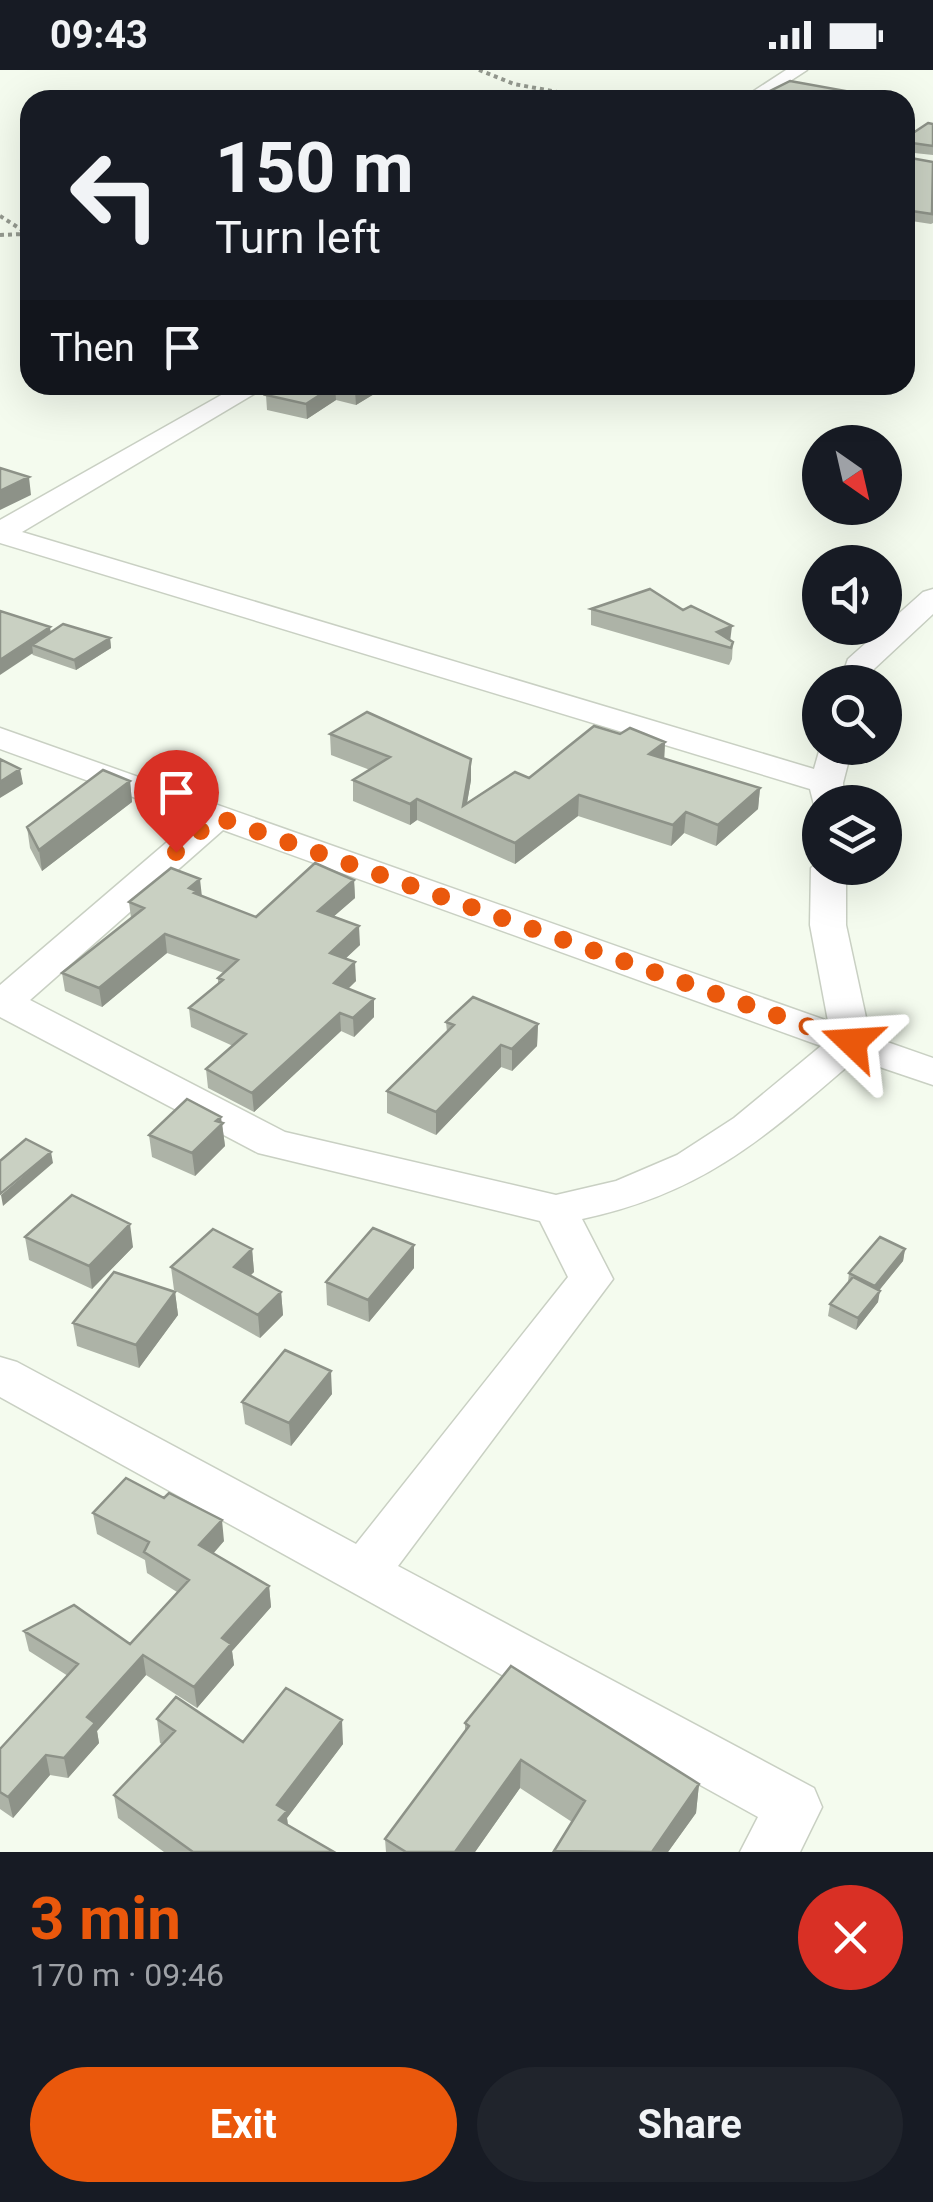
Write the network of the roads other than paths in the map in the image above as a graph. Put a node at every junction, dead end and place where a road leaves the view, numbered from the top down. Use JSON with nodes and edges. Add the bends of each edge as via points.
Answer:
{"nodes":[{"id":1,"x":798,"y":70,"type":"edge"},
{"id":2,"x":765,"y":90,"type":"edge"},
{"id":3,"x":240,"y":395,"type":"edge"},
{"id":4,"x":0,"y":531,"type":"edge"},
{"id":5,"x":933,"y":598,"type":"edge"},
{"id":6,"x":861,"y":665,"type":"edge"},
{"id":7,"x":6,"y":747,"type":"edge"},
{"id":8,"x":802,"y":785,"type":"edge"},
{"id":9,"x":217,"y":817,"type":"junction"},
{"id":10,"x":829,"y":885,"type":"edge"},
{"id":11,"x":2,"y":1004,"type":"edge"},
{"id":12,"x":852,"y":1042,"type":"junction"},
{"id":13,"x":933,"y":1072,"type":"edge"},
{"id":14,"x":556,"y":1210,"type":"junction"},
{"id":15,"x":0,"y":1375,"type":"edge"},
{"id":16,"x":363,"y":1573,"type":"junction"},
{"id":17,"x":769,"y":1852,"type":"edge"}],
"edges":[{"from":1,"to":2,"type":"street"},
{"from":3,"to":4,"type":"street"},
{"from":4,"to":8,"type":"street"},
{"from":5,"to":6,"type":"street"},
{"from":7,"to":9,"type":"street"},
{"from":9,"to":11,"type":"street"},
{"from":9,"to":12,"type":"street"},
{"from":10,"to":12,"type":"street","via":[[828,925]]},
{"from":11,"to":14,"type":"street","via":[[273,1142]]},
{"from":12,"to":13,"type":"street"},
{"from":12,"to":14,"type":"street","via":[[691,1166],[634,1192]]},
{"from":14,"to":16,"type":"street","via":[[591,1280]]},
{"from":15,"to":16,"type":"street"},
{"from":16,"to":17,"type":"street","via":[[794,1807]]}]}
